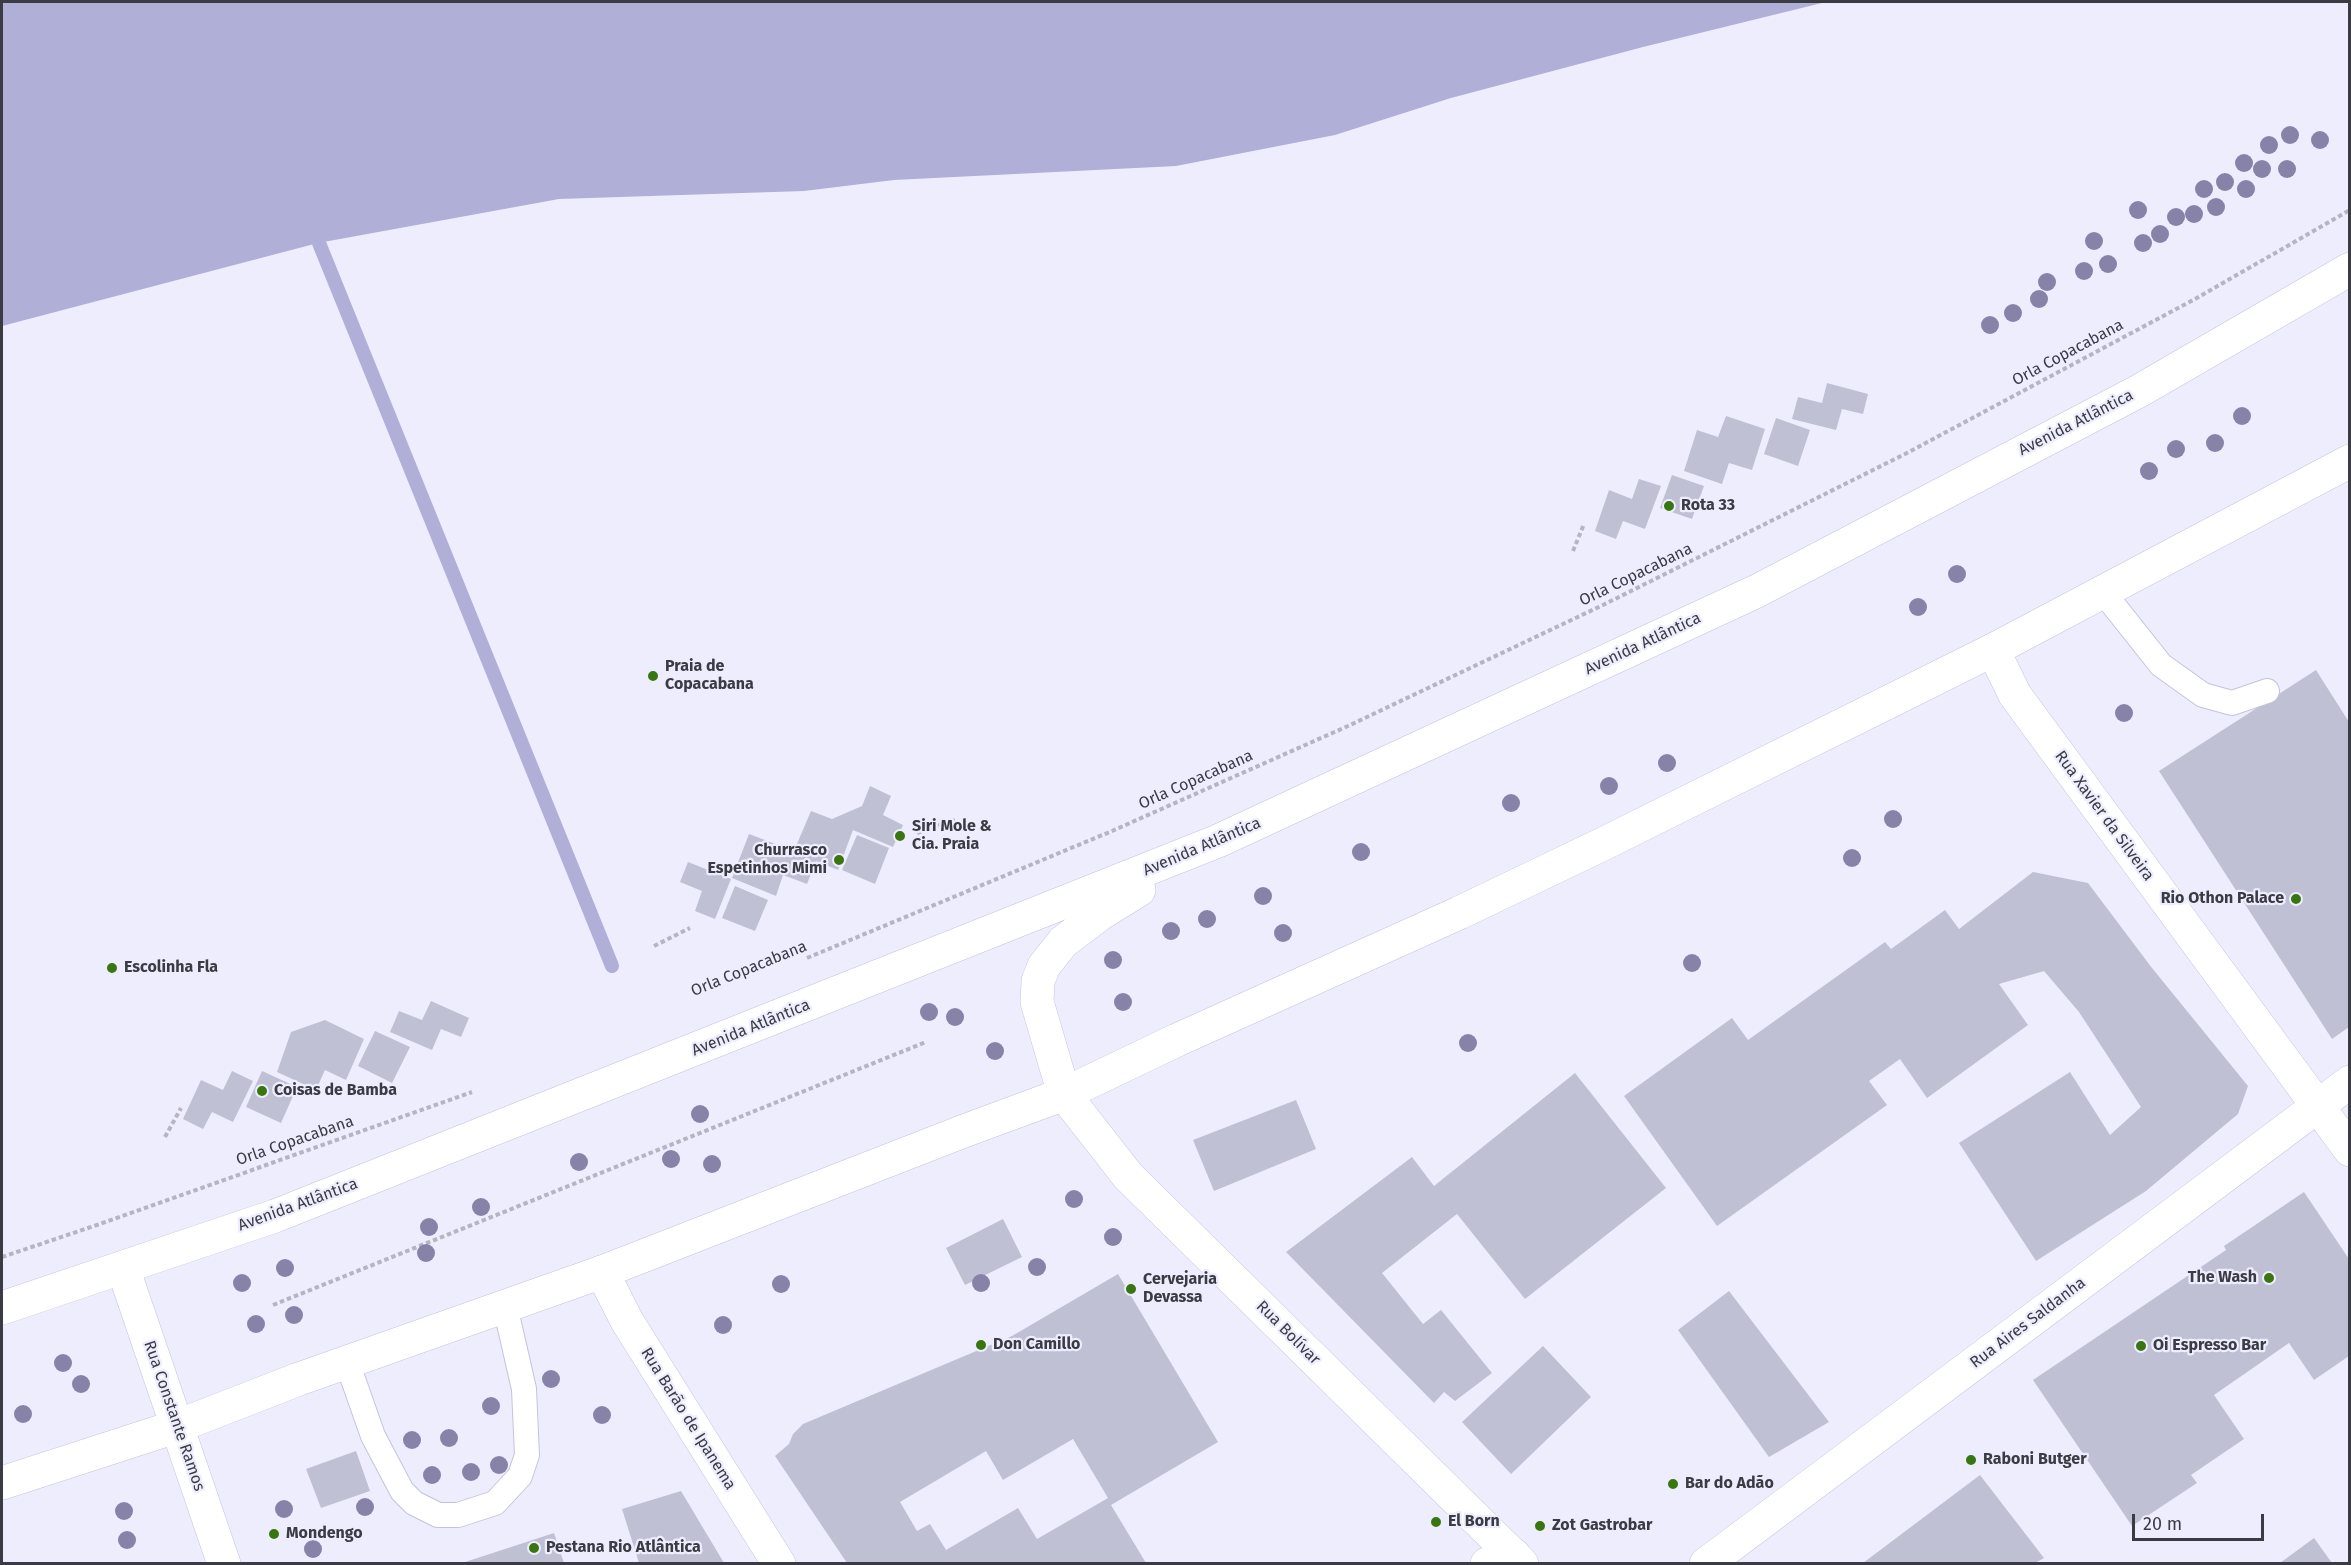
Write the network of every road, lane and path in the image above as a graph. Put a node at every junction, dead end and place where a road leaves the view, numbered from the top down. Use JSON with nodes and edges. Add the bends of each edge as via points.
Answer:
{"nodes":[{"id":1,"x":2349,"y":210,"type":"edge"},
{"id":2,"x":2349,"y":269,"type":"edge"},
{"id":3,"x":2349,"y":461,"type":"edge"},
{"id":4,"x":1584,"y":524,"type":"dead end"},
{"id":5,"x":1573,"y":551,"type":"dead end"},
{"id":6,"x":2103,"y":591,"type":"junction"},
{"id":7,"x":1993,"y":650,"type":"junction"},
{"id":8,"x":2267,"y":691,"type":"dead end"},
{"id":9,"x":955,"y":820,"type":"dead end"},
{"id":10,"x":916,"y":833,"type":"dead end"},
{"id":11,"x":1218,"y":841,"type":"junction"},
{"id":12,"x":690,"y":928,"type":"dead end"},
{"id":13,"x":654,"y":946,"type":"dead end"},
{"id":14,"x":806,"y":959,"type":"dead end"},
{"id":15,"x":926,"y":1042,"type":"dead end"},
{"id":16,"x":2349,"y":1082,"type":"edge"},
{"id":17,"x":479,"y":1089,"type":"dead end"},
{"id":18,"x":1064,"y":1094,"type":"junction"},
{"id":19,"x":2318,"y":1105,"type":"junction"},
{"id":20,"x":181,"y":1108,"type":"dead end"},
{"id":21,"x":165,"y":1137,"type":"dead end"},
{"id":22,"x":2349,"y":1150,"type":"edge"},
{"id":23,"x":2,"y":1257,"type":"edge"},
{"id":24,"x":123,"y":1268,"type":"junction"},
{"id":25,"x":602,"y":1272,"type":"junction"},
{"id":26,"x":273,"y":1305,"type":"dead end"},
{"id":27,"x":505,"y":1306,"type":"junction"},
{"id":28,"x":2,"y":1308,"type":"edge"},
{"id":29,"x":347,"y":1362,"type":"junction"},
{"id":30,"x":178,"y":1426,"type":"junction"},
{"id":31,"x":2,"y":1483,"type":"edge"},
{"id":32,"x":1508,"y":1561,"type":"edge"},
{"id":33,"x":224,"y":1563,"type":"edge"},
{"id":34,"x":779,"y":1563,"type":"edge"},
{"id":35,"x":1706,"y":1563,"type":"edge"}],
"edges":[{"from":1,"to":14,"type":"path","name":"Orla Copacabana","via":[[2195,299],[1917,448],[1603,605],[1348,726],[1112,831]]},
{"from":2,"to":11,"type":"main road","name":"Avenida Atlântica","via":[[2139,391],[1757,591]]},
{"from":3,"to":6,"type":"main road"},
{"from":4,"to":5,"type":"path"},
{"from":6,"to":7,"type":"main road"},
{"from":6,"to":8,"type":"lane","via":[[2161,665],[2203,695],[2232,703]]},
{"from":7,"to":18,"type":"main road","via":[[1459,914]]},
{"from":7,"to":19,"type":"main road","name":"Rua Xavier da Silveira","via":[[2015,695]]},
{"from":9,"to":10,"type":"path"},
{"from":11,"to":18,"type":"main road","via":[[1087,923],[1063,942],[1044,966],[1038,981],[1037,1002]]},
{"from":11,"to":24,"type":"main road","name":"Avenida Atlântica","via":[[286,1212]]},
{"from":12,"to":13,"type":"path"},
{"from":15,"to":26,"type":"path"},
{"from":16,"to":19,"type":"main road","name":"Rua Aires Saldanha"},
{"from":17,"to":23,"type":"path","name":"Orla Copacabana"},
{"from":18,"to":25,"type":"main road"},
{"from":18,"to":32,"type":"main road","name":"Rua Bolívar","via":[[1128,1176]]},
{"from":19,"to":22,"type":"main road","name":"Rua Xavier da Silveira"},
{"from":19,"to":35,"type":"main road","name":"Rua Aires Saldanha"},
{"from":20,"to":21,"type":"path"},
{"from":24,"to":28,"type":"main road","name":"Avenida Atlântica"},
{"from":24,"to":30,"type":"main road","name":"Rua Constante Ramos"},
{"from":25,"to":27,"type":"main road"},
{"from":25,"to":34,"type":"main road","name":"Rua Barão de Ipanema","via":[[622,1313]]},
{"from":27,"to":29,"type":"main road"},
{"from":27,"to":29,"type":"lane","via":[[524,1389],[527,1455],[520,1476],[495,1503],[458,1515],[438,1515],[414,1503],[402,1491],[373,1436]]},
{"from":29,"to":30,"type":"main road"},
{"from":30,"to":31,"type":"main road"},
{"from":30,"to":33,"type":"main road","name":"Rua Constante Ramos"}]}
